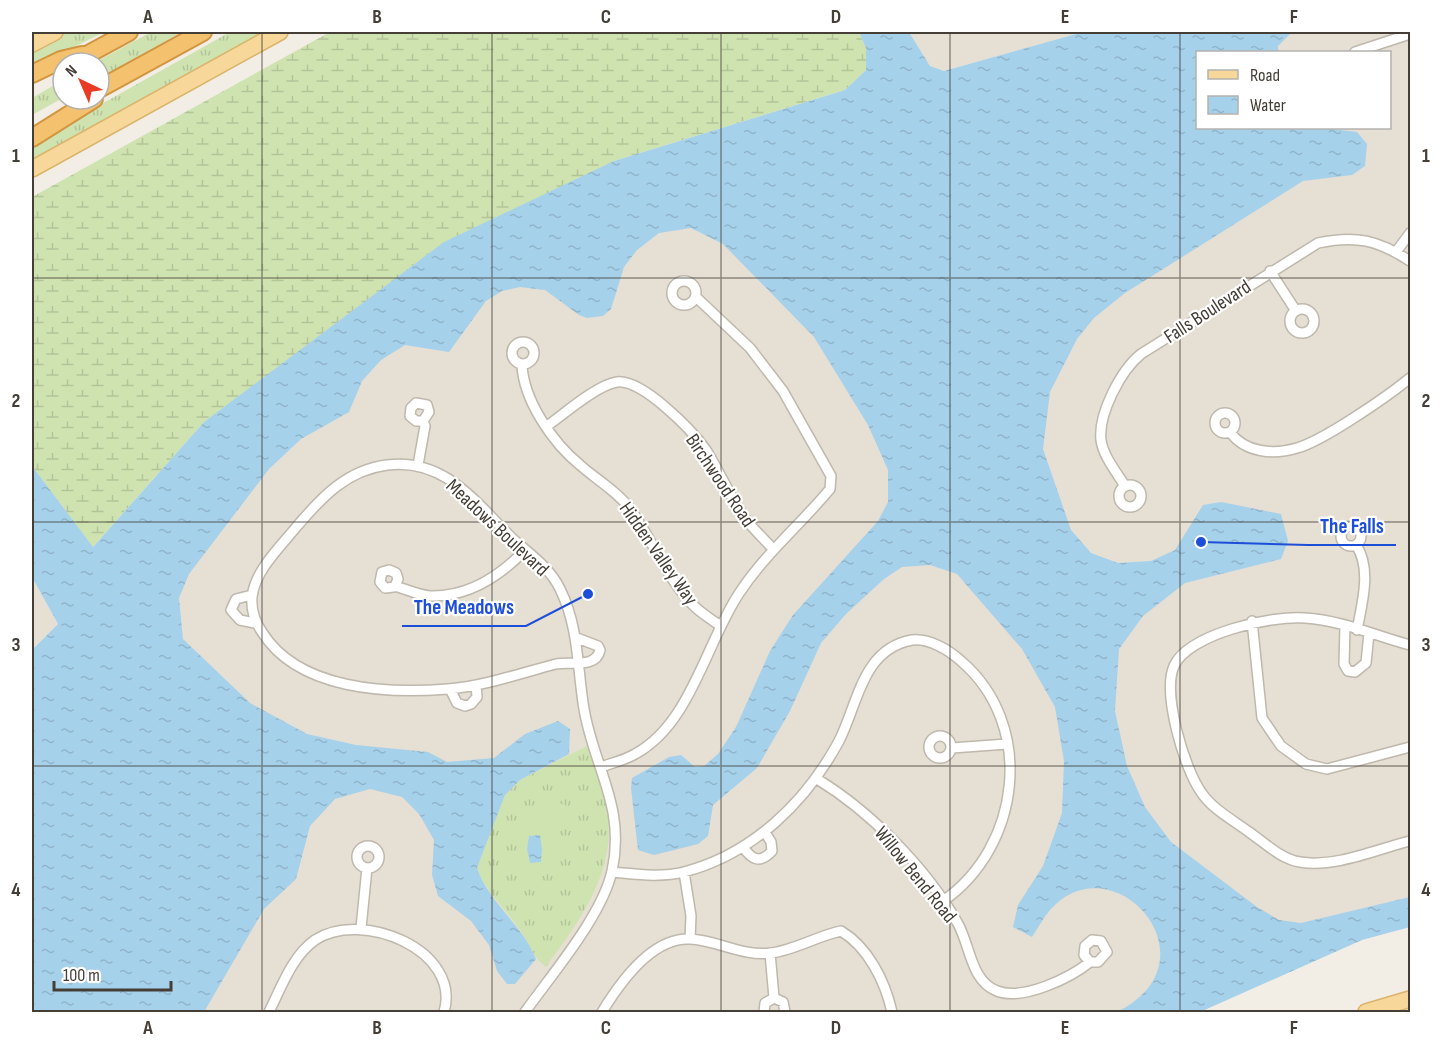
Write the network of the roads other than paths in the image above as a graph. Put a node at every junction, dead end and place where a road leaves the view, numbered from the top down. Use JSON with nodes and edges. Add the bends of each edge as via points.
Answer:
{"nodes":[{"id":1,"x":55,"y":32,"type":"edge"},
{"id":2,"x":129,"y":32,"type":"edge"},
{"id":3,"x":203,"y":32,"type":"edge"},
{"id":4,"x":280,"y":32,"type":"edge"},
{"id":5,"x":1410,"y":34,"type":"edge"},
{"id":6,"x":32,"y":44,"type":"edge"},
{"id":7,"x":177,"y":46,"type":"junction"},
{"id":8,"x":94,"y":51,"type":"edge"},
{"id":9,"x":1358,"y":51,"type":"edge"},
{"id":10,"x":51,"y":64,"type":"edge"},
{"id":11,"x":32,"y":74,"type":"edge"},
{"id":12,"x":51,"y":75,"type":"edge"},
{"id":13,"x":111,"y":82,"type":"edge"},
{"id":14,"x":32,"y":86,"type":"edge"},
{"id":15,"x":111,"y":88,"type":"edge"},
{"id":16,"x":60,"y":111,"type":"edge"},
{"id":17,"x":75,"y":111,"type":"edge"},
{"id":18,"x":32,"y":127,"type":"edge"},
{"id":19,"x":32,"y":138,"type":"edge"},
{"id":20,"x":32,"y":169,"type":"edge"},
{"id":21,"x":1410,"y":233,"type":"edge"},
{"id":22,"x":1396,"y":252,"type":"junction"},
{"id":23,"x":1410,"y":261,"type":"edge"},
{"id":24,"x":1270,"y":272,"type":"junction"},
{"id":25,"x":696,"y":297,"type":"dead end"},
{"id":26,"x":1296,"y":311,"type":"dead end"},
{"id":27,"x":522,"y":364,"type":"dead end"},
{"id":28,"x":1410,"y":378,"type":"edge"},
{"id":29,"x":423,"y":421,"type":"dead end"},
{"id":30,"x":546,"y":426,"type":"junction"},
{"id":31,"x":1230,"y":432,"type":"dead end"},
{"id":32,"x":418,"y":465,"type":"junction"},
{"id":33,"x":1125,"y":486,"type":"dead end"},
{"id":34,"x":1356,"y":545,"type":"dead end"},
{"id":35,"x":773,"y":549,"type":"junction"},
{"id":36,"x":525,"y":550,"type":"junction"},
{"id":37,"x":395,"y":586,"type":"dead end"},
{"id":38,"x":252,"y":595,"type":"junction"},
{"id":39,"x":1252,"y":621,"type":"junction"},
{"id":40,"x":255,"y":622,"type":"junction"},
{"id":41,"x":719,"y":625,"type":"junction"},
{"id":42,"x":1345,"y":626,"type":"junction"},
{"id":43,"x":1357,"y":630,"type":"junction"},
{"id":44,"x":1369,"y":633,"type":"junction"},
{"id":45,"x":578,"y":638,"type":"junction"},
{"id":46,"x":1410,"y":645,"type":"edge"},
{"id":47,"x":578,"y":663,"type":"junction"},
{"id":48,"x":476,"y":685,"type":"junction"},
{"id":49,"x":450,"y":689,"type":"junction"},
{"id":50,"x":1007,"y":744,"type":"junction"},
{"id":51,"x":1410,"y":747,"type":"edge"},
{"id":52,"x":952,"y":748,"type":"dead end"},
{"id":53,"x":601,"y":767,"type":"junction"},
{"id":54,"x":817,"y":779,"type":"junction"},
{"id":55,"x":765,"y":832,"type":"junction"},
{"id":56,"x":1410,"y":841,"type":"edge"},
{"id":57,"x":743,"y":847,"type":"junction"},
{"id":58,"x":368,"y":867,"type":"dead end"},
{"id":59,"x":612,"y":872,"type":"junction"},
{"id":60,"x":684,"y":872,"type":"junction"},
{"id":61,"x":944,"y":901,"type":"junction"},
{"id":62,"x":361,"y":928,"type":"junction"},
{"id":63,"x":690,"y":939,"type":"junction"},
{"id":64,"x":770,"y":953,"type":"junction"},
{"id":65,"x":1090,"y":962,"type":"dead end"},
{"id":66,"x":774,"y":998,"type":"junction"},
{"id":67,"x":1410,"y":999,"type":"edge"},
{"id":68,"x":269,"y":1012,"type":"edge"},
{"id":69,"x":444,"y":1012,"type":"edge"},
{"id":70,"x":525,"y":1012,"type":"edge"},
{"id":71,"x":602,"y":1012,"type":"edge"},
{"id":72,"x":764,"y":1012,"type":"edge"},
{"id":73,"x":784,"y":1012,"type":"edge"},
{"id":74,"x":892,"y":1012,"type":"edge"},
{"id":75,"x":1366,"y":1012,"type":"edge"}],
"edges":[{"from":1,"to":6,"type":"main road"},
{"from":2,"to":8,"type":"highway"},
{"from":3,"to":7,"type":"highway"},
{"from":4,"to":20,"type":"main road"},
{"from":5,"to":9,"type":"street"},
{"from":7,"to":13,"type":"highway"},
{"from":7,"to":15,"type":"highway"},
{"from":10,"to":11,"type":"highway"},
{"from":12,"to":14,"type":"highway"},
{"from":16,"to":18,"type":"highway"},
{"from":17,"to":19,"type":"highway"},
{"from":21,"to":22,"type":"street"},
{"from":22,"to":23,"type":"street","name":"Falls Boulevard"},
{"from":22,"to":24,"type":"street","name":"Falls Boulevard","via":[[1372,241],[1344,237],[1318,243]]},
{"from":24,"to":26,"type":"street"},
{"from":24,"to":33,"type":"street","name":"Falls Boulevard","via":[[1128,364],[1102,424],[1101,442]]},
{"from":25,"to":35,"type":"street","via":[[750,348],[783,391],[831,476],[830,489]]},
{"from":27,"to":30,"type":"street","name":"Hidden Valley Way","via":[[529,395]]},
{"from":28,"to":31,"type":"street","via":[[1297,448],[1266,452],[1247,447]]},
{"from":29,"to":32,"type":"street"},
{"from":30,"to":35,"type":"street","name":"Birchwood Road","via":[[616,382],[628,382],[645,391],[705,448],[745,518]]},
{"from":30,"to":41,"type":"street","name":"Hidden Valley Way","via":[[578,464],[630,509],[677,587]]},
{"from":32,"to":36,"type":"street","name":"Meadows Boulevard","via":[[449,478],[467,491]]},
{"from":32,"to":38,"type":"street","name":"Meadows Boulevard","via":[[389,464],[368,469],[334,486],[269,559]]},
{"from":34,"to":43,"type":"street","via":[[1364,574]]},
{"from":35,"to":41,"type":"street"},
{"from":36,"to":37,"type":"street","via":[[506,571],[447,595],[428,596]]},
{"from":36,"to":45,"type":"street","name":"Meadows Boulevard","via":[[559,585]]},
{"from":38,"to":40,"type":"street"},
{"from":38,"to":40,"type":"street","via":[[236,599],[231,610],[240,620]]},
{"from":39,"to":42,"type":"street","via":[[1307,618]]},
{"from":39,"to":51,"type":"street","via":[[1262,718],[1281,746],[1306,764],[1327,768]]},
{"from":39,"to":56,"type":"street","via":[[1191,649],[1178,659],[1169,680],[1180,745],[1200,791],[1220,811],[1274,850],[1298,862],[1318,863]]},
{"from":40,"to":49,"type":"street","via":[[281,655],[313,673],[368,688]]},
{"from":41,"to":53,"type":"street","via":[[681,710],[658,737],[636,754]]},
{"from":42,"to":43,"type":"street"},
{"from":42,"to":44,"type":"street","via":[[1344,664],[1348,671],[1361,669],[1366,663]]},
{"from":43,"to":44,"type":"street"},
{"from":44,"to":46,"type":"street"},
{"from":45,"to":47,"type":"street","name":"Meadows Boulevard"},
{"from":45,"to":47,"type":"street","via":[[593,642],[600,650],[592,662]]},
{"from":47,"to":48,"type":"street","via":[[556,664]]},
{"from":47,"to":53,"type":"street","name":"Meadows Boulevard","via":[[588,727]]},
{"from":48,"to":49,"type":"street"},
{"from":48,"to":49,"type":"street","via":[[477,697],[465,706],[457,703]]},
{"from":50,"to":52,"type":"street"},
{"from":50,"to":54,"type":"street","via":[[999,713],[966,665],[933,644],[912,640],[874,661],[840,739]]},
{"from":50,"to":61,"type":"street","via":[[1011,784],[998,837],[970,878]]},
{"from":53,"to":59,"type":"street","name":"Meadows Boulevard","via":[[614,807]]},
{"from":54,"to":55,"type":"street"},
{"from":54,"to":61,"type":"street","name":"Willow Bend Road","via":[[847,798],[893,841]]},
{"from":55,"to":57,"type":"street"},
{"from":55,"to":57,"type":"street","via":[[772,850],[765,858],[750,857]]},
{"from":57,"to":60,"type":"street"},
{"from":58,"to":62,"type":"street"},
{"from":59,"to":60,"type":"street"},
{"from":59,"to":70,"type":"street","name":"Meadows Boulevard","via":[[593,913]]},
{"from":60,"to":63,"type":"street","via":[[691,916]]},
{"from":61,"to":65,"type":"street","name":"Willow Bend Road","via":[[959,924],[973,963],[984,982],[996,991],[1028,993]]},
{"from":62,"to":68,"type":"street","via":[[338,930],[306,947]]},
{"from":62,"to":69,"type":"street","via":[[401,941],[427,957],[442,974],[448,992]]},
{"from":63,"to":64,"type":"street"},
{"from":63,"to":71,"type":"street","via":[[666,944],[641,961]]},
{"from":64,"to":66,"type":"street"},
{"from":64,"to":74,"type":"street","via":[[841,931],[856,940],[869,958]]},
{"from":66,"to":72,"type":"street","via":[[765,1004]]},
{"from":66,"to":73,"type":"street","via":[[783,1002]]},
{"from":67,"to":75,"type":"main road"}]}
